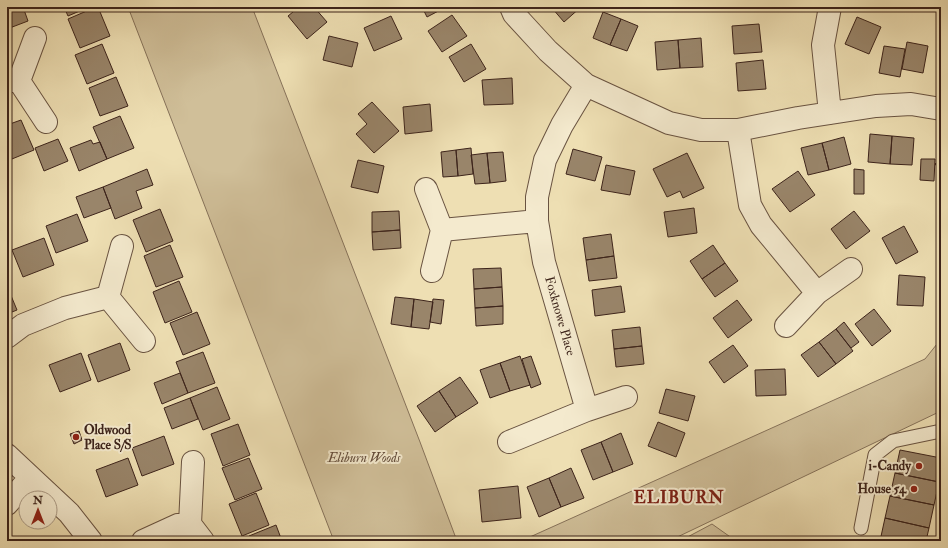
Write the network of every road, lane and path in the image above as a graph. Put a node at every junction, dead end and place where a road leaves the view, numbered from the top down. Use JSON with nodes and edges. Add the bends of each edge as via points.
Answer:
{"nodes":[{"id":1,"x":511,"y":7,"type":"edge"},
{"id":2,"x":830,"y":7,"type":"edge"},
{"id":3,"x":35,"y":38,"type":"dead end"},
{"id":4,"x":13,"y":81,"type":"edge"},
{"id":5,"x":586,"y":85,"type":"junction"},
{"id":6,"x":941,"y":109,"type":"edge"},
{"id":7,"x":830,"y":113,"type":"junction"},
{"id":8,"x":46,"y":122,"type":"dead end"},
{"id":9,"x":738,"y":130,"type":"junction"},
{"id":10,"x":426,"y":189,"type":"dead end"},
{"id":11,"x":538,"y":221,"type":"junction"},
{"id":12,"x":442,"y":230,"type":"junction"},
{"id":13,"x":122,"y":246,"type":"dead end"},
{"id":14,"x":851,"y":269,"type":"dead end"},
{"id":15,"x":432,"y":271,"type":"dead end"},
{"id":16,"x":817,"y":293,"type":"junction"},
{"id":17,"x":108,"y":296,"type":"junction"},
{"id":18,"x":786,"y":326,"type":"dead end"},
{"id":19,"x":7,"y":337,"type":"edge"},
{"id":20,"x":144,"y":341,"type":"dead end"},
{"id":21,"x":626,"y":397,"type":"dead end"},
{"id":22,"x":587,"y":410,"type":"junction"},
{"id":23,"x":941,"y":431,"type":"edge"},
{"id":24,"x":509,"y":442,"type":"dead end"},
{"id":25,"x":7,"y":455,"type":"edge"},
{"id":26,"x":193,"y":462,"type":"dead end"},
{"id":27,"x":30,"y":478,"type":"junction"},
{"id":28,"x":7,"y":504,"type":"edge"},
{"id":29,"x":190,"y":524,"type":"junction"},
{"id":30,"x":861,"y":528,"type":"dead end"},
{"id":31,"x":91,"y":541,"type":"edge"},
{"id":32,"x":143,"y":541,"type":"edge"},
{"id":33,"x":203,"y":541,"type":"edge"}],
"edges":[{"from":1,"to":5,"type":"street","via":[[514,14],[548,51]]},
{"from":2,"to":7,"type":"street","via":[[823,45]]},
{"from":3,"to":4,"type":"street"},
{"from":4,"to":8,"type":"street"},
{"from":5,"to":9,"type":"street","via":[[669,123],[701,130]]},
{"from":5,"to":11,"type":"street","name":"Foxknowe Place","via":[[545,160],[537,197]]},
{"from":6,"to":7,"type":"street","via":[[911,104]]},
{"from":7,"to":9,"type":"street"},
{"from":9,"to":16,"type":"street","via":[[750,205],[761,225]]},
{"from":10,"to":12,"type":"street"},
{"from":11,"to":12,"type":"street"},
{"from":11,"to":22,"type":"street","name":"Foxknowe Place","via":[[544,262]]},
{"from":12,"to":15,"type":"street"},
{"from":13,"to":17,"type":"street"},
{"from":14,"to":16,"type":"street"},
{"from":16,"to":18,"type":"street"},
{"from":17,"to":19,"type":"street","via":[[58,310],[23,325]]},
{"from":17,"to":20,"type":"street"},
{"from":21,"to":22,"type":"street"},
{"from":22,"to":24,"type":"street"},
{"from":23,"to":30,"type":"lane","via":[[894,441],[875,455]]},
{"from":25,"to":27,"type":"street"},
{"from":26,"to":29,"type":"street"},
{"from":27,"to":28,"type":"street"},
{"from":27,"to":31,"type":"street","via":[[69,513]]},
{"from":29,"to":32,"type":"street","via":[[178,525]]},
{"from":29,"to":33,"type":"street"}]}
